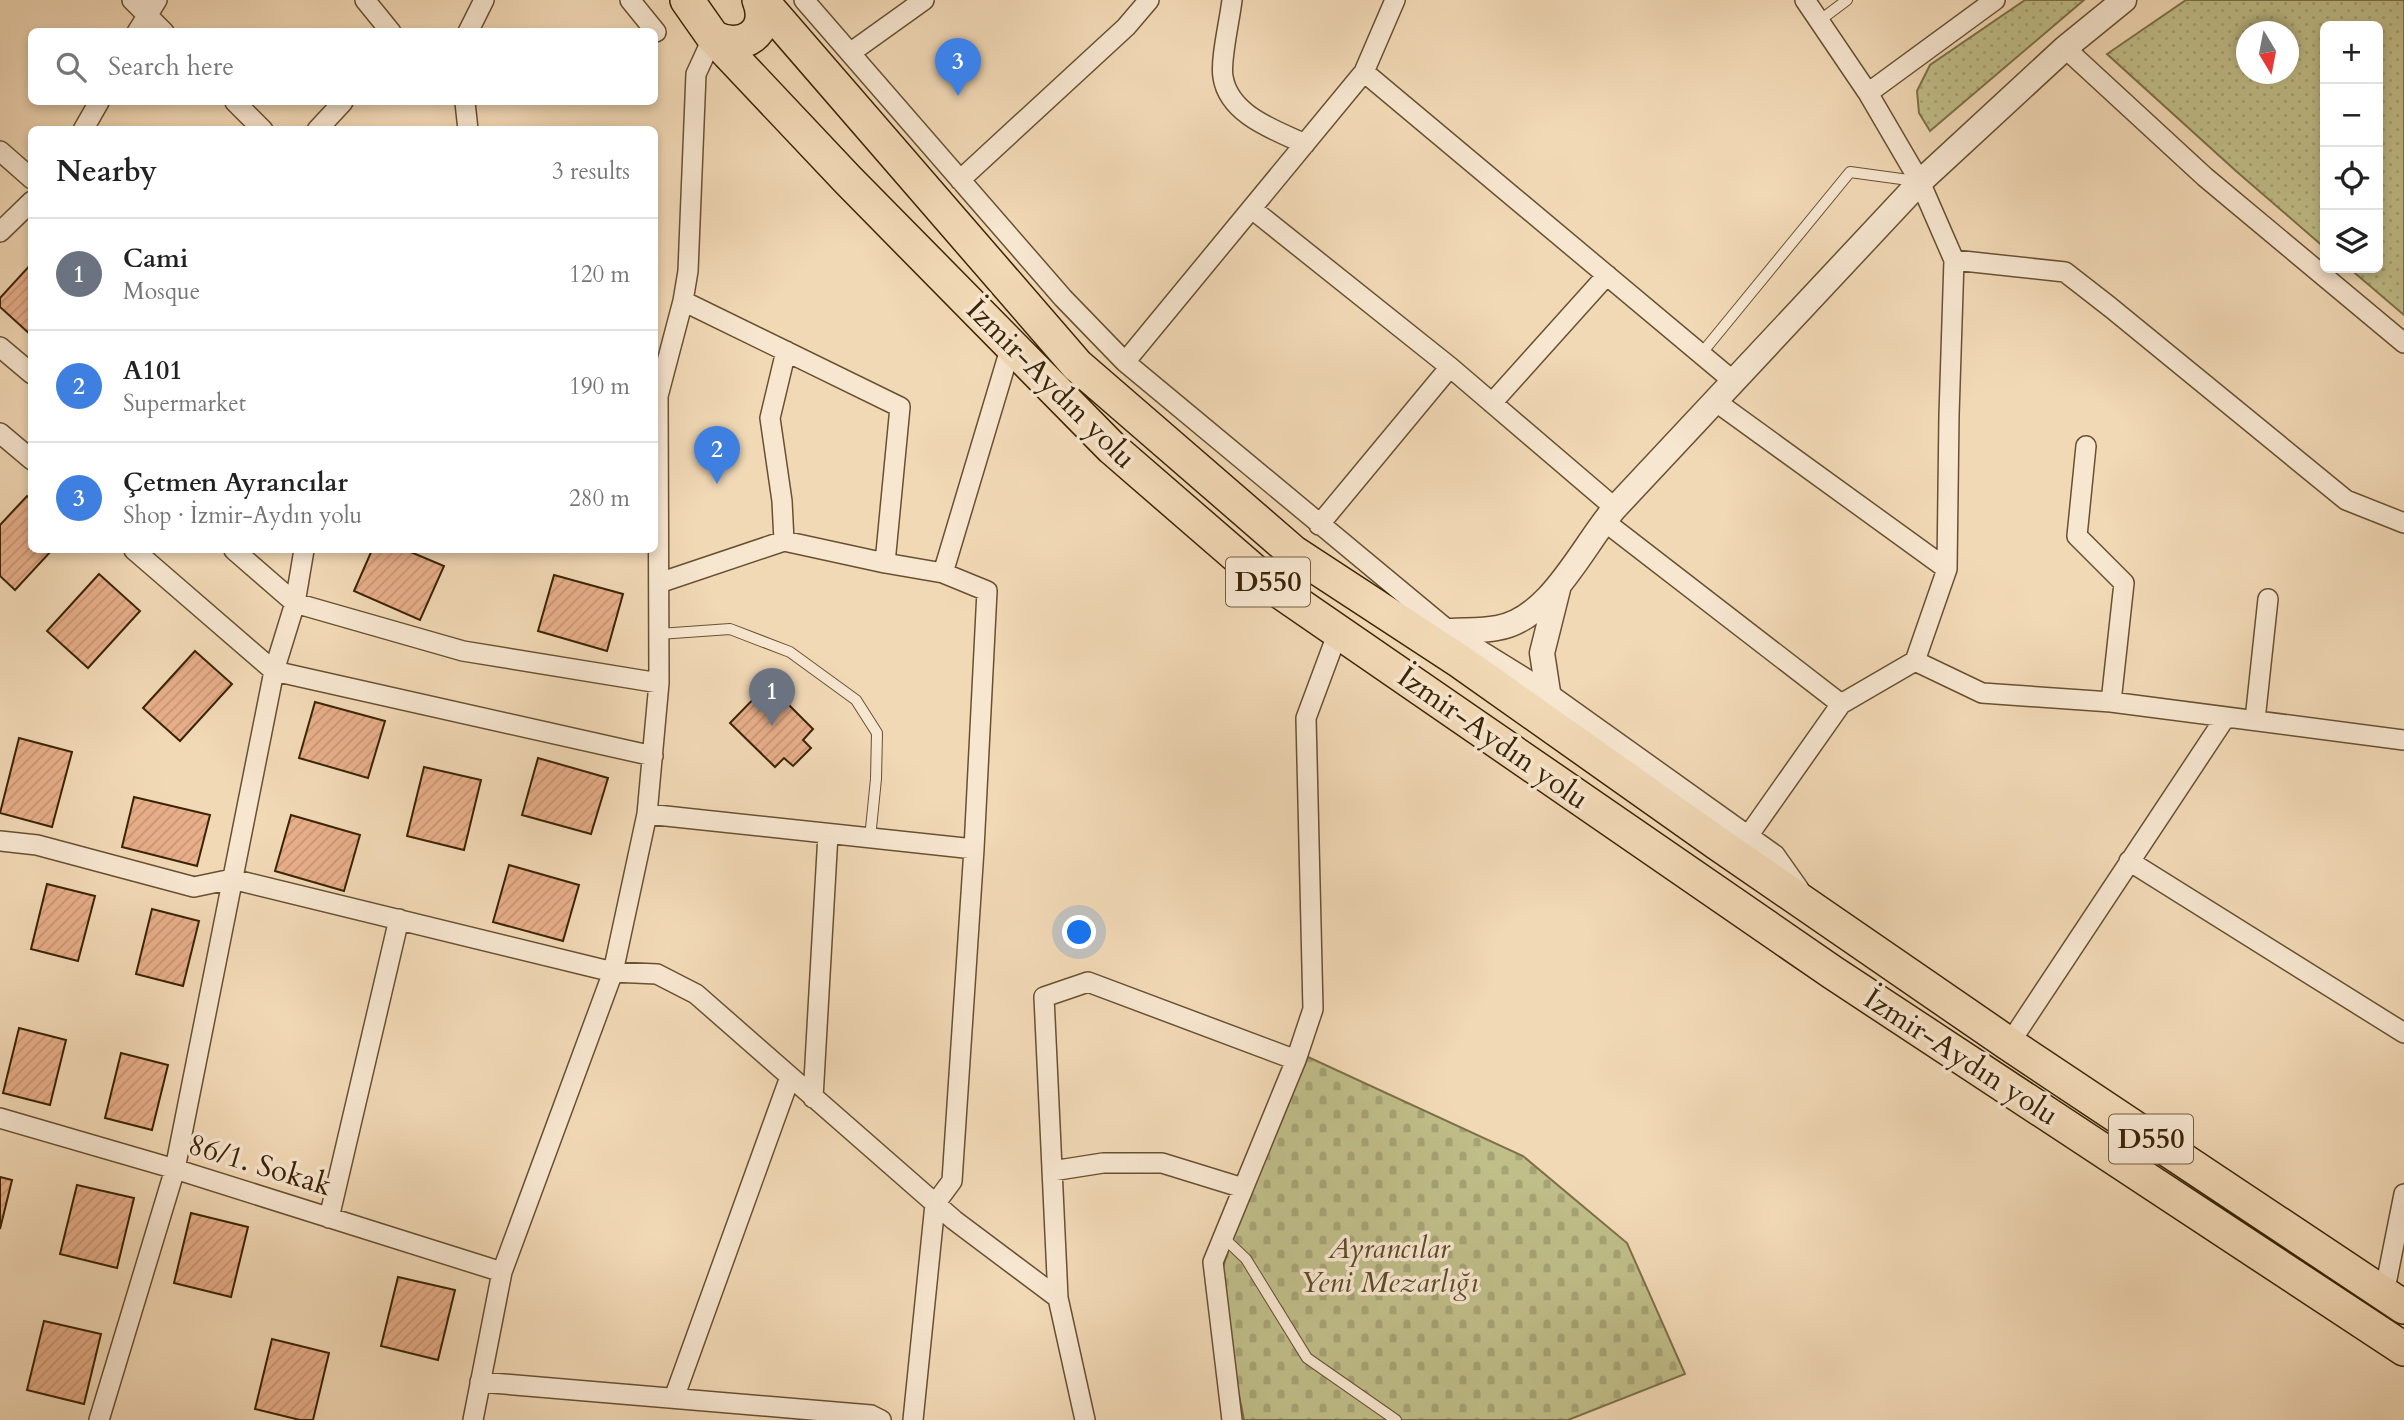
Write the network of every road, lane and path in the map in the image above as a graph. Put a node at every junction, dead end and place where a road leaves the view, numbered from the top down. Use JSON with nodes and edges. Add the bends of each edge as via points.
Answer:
{"nodes":[{"id":1,"x":132,"y":0,"type":"edge"},
{"id":2,"x":365,"y":0,"type":"edge"},
{"id":3,"x":484,"y":0,"type":"edge"},
{"id":4,"x":630,"y":0,"type":"edge"},
{"id":5,"x":760,"y":0,"type":"edge"},
{"id":6,"x":804,"y":0,"type":"edge"},
{"id":7,"x":923,"y":0,"type":"edge"},
{"id":8,"x":1149,"y":0,"type":"edge"},
{"id":9,"x":1232,"y":0,"type":"edge"},
{"id":10,"x":1395,"y":0,"type":"edge"},
{"id":11,"x":1805,"y":0,"type":"edge"},
{"id":12,"x":1846,"y":0,"type":"edge"},
{"id":13,"x":1995,"y":0,"type":"edge"},
{"id":14,"x":2123,"y":0,"type":"edge"},
{"id":15,"x":147,"y":15,"type":"edge"},
{"id":16,"x":703,"y":16,"type":"edge"},
{"id":17,"x":1819,"y":21,"type":"junction"},
{"id":18,"x":160,"y":28,"type":"edge"},
{"id":19,"x":388,"y":28,"type":"edge"},
{"id":20,"x":470,"y":28,"type":"edge"},
{"id":21,"x":653,"y":28,"type":"edge"},
{"id":22,"x":2065,"y":48,"type":"junction"},
{"id":23,"x":850,"y":53,"type":"junction"},
{"id":24,"x":1364,"y":72,"type":"junction"},
{"id":25,"x":1868,"y":93,"type":"junction"},
{"id":26,"x":97,"y":105,"type":"edge"},
{"id":27,"x":237,"y":105,"type":"edge"},
{"id":28,"x":340,"y":105,"type":"edge"},
{"id":29,"x":465,"y":105,"type":"edge"},
{"id":30,"x":85,"y":126,"type":"edge"},
{"id":31,"x":259,"y":126,"type":"edge"},
{"id":32,"x":321,"y":126,"type":"edge"},
{"id":33,"x":468,"y":126,"type":"edge"},
{"id":34,"x":1305,"y":144,"type":"junction"},
{"id":35,"x":0,"y":151,"type":"edge"},
{"id":36,"x":28,"y":176,"type":"edge"},
{"id":37,"x":960,"y":180,"type":"junction"},
{"id":38,"x":1920,"y":182,"type":"junction"},
{"id":39,"x":28,"y":205,"type":"edge"},
{"id":40,"x":1252,"y":209,"type":"junction"},
{"id":41,"x":0,"y":232,"type":"edge"},
{"id":42,"x":1954,"y":260,"type":"junction"},
{"id":43,"x":1607,"y":275,"type":"junction"},
{"id":44,"x":683,"y":301,"type":"junction"},
{"id":45,"x":2404,"y":343,"type":"edge"},
{"id":46,"x":0,"y":346,"type":"edge"},
{"id":47,"x":1012,"y":346,"type":"junction"},
{"id":48,"x":786,"y":351,"type":"junction"},
{"id":49,"x":1702,"y":355,"type":"junction"},
{"id":50,"x":1125,"y":362,"type":"junction"},
{"id":51,"x":1450,"y":367,"type":"junction"},
{"id":52,"x":28,"y":370,"type":"edge"},
{"id":53,"x":1732,"y":380,"type":"junction"},
{"id":54,"x":658,"y":389,"type":"edge"},
{"id":55,"x":1715,"y":401,"type":"junction"},
{"id":56,"x":1492,"y":403,"type":"junction"},
{"id":57,"x":0,"y":433,"type":"edge"},
{"id":58,"x":2086,"y":446,"type":"dead end"},
{"id":59,"x":28,"y":457,"type":"edge"},
{"id":60,"x":1609,"y":514,"type":"junction"},
{"id":61,"x":658,"y":521,"type":"edge"},
{"id":62,"x":2404,"y":523,"type":"edge"},
{"id":63,"x":1319,"y":525,"type":"junction"},
{"id":64,"x":784,"y":541,"type":"junction"},
{"id":65,"x":137,"y":553,"type":"edge"},
{"id":66,"x":237,"y":553,"type":"edge"},
{"id":67,"x":303,"y":553,"type":"edge"},
{"id":68,"x":885,"y":564,"type":"junction"},
{"id":69,"x":1947,"y":569,"type":"junction"},
{"id":70,"x":943,"y":573,"type":"junction"},
{"id":71,"x":659,"y":583,"type":"junction"},
{"id":72,"x":1558,"y":589,"type":"junction"},
{"id":73,"x":2268,"y":599,"type":"dead end"},
{"id":74,"x":295,"y":603,"type":"junction"},
{"id":75,"x":1402,"y":624,"type":"junction"},
{"id":76,"x":1449,"y":631,"type":"junction"},
{"id":77,"x":1338,"y":632,"type":"junction"},
{"id":78,"x":659,"y":634,"type":"junction"},
{"id":79,"x":1915,"y":661,"type":"junction"},
{"id":80,"x":1461,"y":663,"type":"junction"},
{"id":81,"x":274,"y":671,"type":"junction"},
{"id":82,"x":659,"y":683,"type":"junction"},
{"id":83,"x":1548,"y":692,"type":"junction"},
{"id":84,"x":2111,"y":702,"type":"junction"},
{"id":85,"x":1842,"y":704,"type":"junction"},
{"id":86,"x":2225,"y":718,"type":"junction"},
{"id":87,"x":2255,"y":720,"type":"junction"},
{"id":88,"x":2404,"y":740,"type":"edge"},
{"id":89,"x":653,"y":756,"type":"junction"},
{"id":90,"x":648,"y":814,"type":"junction"},
{"id":91,"x":828,"y":834,"type":"junction"},
{"id":92,"x":1748,"y":836,"type":"junction"},
{"id":93,"x":870,"y":838,"type":"junction"},
{"id":94,"x":0,"y":841,"type":"edge"},
{"id":95,"x":974,"y":849,"type":"junction"},
{"id":96,"x":2129,"y":861,"type":"junction"},
{"id":97,"x":232,"y":879,"type":"junction"},
{"id":98,"x":1815,"y":911,"type":"junction"},
{"id":99,"x":399,"y":919,"type":"junction"},
{"id":100,"x":613,"y":972,"type":"junction"},
{"id":101,"x":2404,"y":1033,"type":"edge"},
{"id":102,"x":2009,"y":1044,"type":"junction"},
{"id":103,"x":1296,"y":1060,"type":"junction"},
{"id":104,"x":790,"y":1077,"type":"junction"},
{"id":105,"x":813,"y":1098,"type":"junction"},
{"id":106,"x":0,"y":1118,"type":"edge"},
{"id":107,"x":175,"y":1169,"type":"junction"},
{"id":108,"x":1052,"y":1171,"type":"junction"},
{"id":109,"x":1243,"y":1188,"type":"junction"},
{"id":110,"x":2404,"y":1194,"type":"edge"},
{"id":111,"x":935,"y":1204,"type":"junction"},
{"id":112,"x":328,"y":1218,"type":"junction"},
{"id":113,"x":1224,"y":1238,"type":"junction"},
{"id":114,"x":502,"y":1272,"type":"junction"},
{"id":115,"x":1058,"y":1298,"type":"junction"},
{"id":116,"x":2394,"y":1300,"type":"edge"},
{"id":117,"x":2404,"y":1349,"type":"edge"},
{"id":118,"x":480,"y":1382,"type":"junction"},
{"id":119,"x":674,"y":1398,"type":"junction"},
{"id":120,"x":99,"y":1420,"type":"edge"},
{"id":121,"x":473,"y":1420,"type":"edge"},
{"id":122,"x":881,"y":1420,"type":"edge"},
{"id":123,"x":913,"y":1420,"type":"edge"},
{"id":124,"x":1085,"y":1420,"type":"edge"},
{"id":125,"x":1231,"y":1420,"type":"edge"},
{"id":126,"x":1396,"y":1420,"type":"edge"}],
"edges":[{"from":1,"to":15,"type":"street"},
{"from":2,"to":19,"type":"street"},
{"from":3,"to":20,"type":"street"},
{"from":4,"to":21,"type":"street"},
{"from":5,"to":16,"type":"highway","via":[[763,12],[757,31],[731,44]]},
{"from":5,"to":75,"type":"highway","name":"İzmir-Aydın yolu","number":"D550","via":[[1077,365],[1293,552]]},
{"from":6,"to":23,"type":"street"},
{"from":7,"to":23,"type":"street"},
{"from":8,"to":37,"type":"street","via":[[1126,27]]},
{"from":9,"to":34,"type":"street","via":[[1223,76],[1229,94],[1257,121]]},
{"from":10,"to":24,"type":"street"},
{"from":11,"to":17,"type":"street"},
{"from":12,"to":17,"type":"lane"},
{"from":13,"to":25,"type":"street"},
{"from":14,"to":22,"type":"street"},
{"from":15,"to":18,"type":"street"},
{"from":16,"to":44,"type":"street"},
{"from":16,"to":47,"type":"highway","name":"İzmir-Aydın yolu","number":"D550"},
{"from":17,"to":25,"type":"street"},
{"from":22,"to":38,"type":"street"},
{"from":22,"to":45,"type":"street","via":[[2205,177]]},
{"from":23,"to":37,"type":"street"},
{"from":24,"to":34,"type":"street"},
{"from":24,"to":43,"type":"street"},
{"from":25,"to":38,"type":"street"},
{"from":26,"to":30,"type":"street"},
{"from":27,"to":31,"type":"street"},
{"from":28,"to":32,"type":"street"},
{"from":29,"to":33,"type":"street"},
{"from":34,"to":40,"type":"street"},
{"from":35,"to":36,"type":"street"},
{"from":37,"to":50,"type":"street"},
{"from":38,"to":42,"type":"street"},
{"from":38,"to":49,"type":"lane","via":[[1850,172]]},
{"from":38,"to":53,"type":"street"},
{"from":39,"to":41,"type":"street"},
{"from":40,"to":50,"type":"street"},
{"from":40,"to":51,"type":"street"},
{"from":42,"to":62,"type":"street","via":[[2065,272],[2346,500]]},
{"from":42,"to":69,"type":"street"},
{"from":43,"to":49,"type":"street"},
{"from":43,"to":56,"type":"street"},
{"from":44,"to":48,"type":"street"},
{"from":44,"to":54,"type":"street"},
{"from":46,"to":52,"type":"street"},
{"from":47,"to":70,"type":"street"},
{"from":47,"to":77,"type":"highway","name":"İzmir-Aydın yolu","number":"D550","via":[[1112,448],[1269,584]]},
{"from":48,"to":64,"type":"street","via":[[770,418]]},
{"from":48,"to":68,"type":"street","via":[[900,407]]},
{"from":49,"to":53,"type":"street"},
{"from":50,"to":63,"type":"street"},
{"from":51,"to":56,"type":"street"},
{"from":51,"to":63,"type":"street"},
{"from":53,"to":55,"type":"street"},
{"from":55,"to":60,"type":"street"},
{"from":55,"to":69,"type":"street"},
{"from":56,"to":60,"type":"street"},
{"from":57,"to":59,"type":"street"},
{"from":58,"to":84,"type":"street","via":[[2077,536],[2124,583]]},
{"from":60,"to":72,"type":"street"},
{"from":60,"to":85,"type":"street"},
{"from":61,"to":71,"type":"street"},
{"from":63,"to":76,"type":"street"},
{"from":64,"to":68,"type":"street"},
{"from":64,"to":71,"type":"street"},
{"from":65,"to":81,"type":"street"},
{"from":66,"to":74,"type":"street"},
{"from":67,"to":74,"type":"street"},
{"from":68,"to":70,"type":"street"},
{"from":69,"to":79,"type":"street"},
{"from":70,"to":95,"type":"street","via":[[987,591]]},
{"from":71,"to":78,"type":"street"},
{"from":72,"to":76,"type":"street","via":[[1523,619],[1500,628]]},
{"from":72,"to":83,"type":"street","via":[[1542,653]]},
{"from":73,"to":87,"type":"street"},
{"from":74,"to":81,"type":"street"},
{"from":74,"to":82,"type":"street","via":[[463,651]]},
{"from":75,"to":76,"type":"highway"},
{"from":75,"to":80,"type":"highway","name":"İzmir-Aydın yolu","number":"D550"},
{"from":76,"to":80,"type":"highway"},
{"from":76,"to":83,"type":"street"},
{"from":77,"to":103,"type":"street","via":[[1306,719],[1313,1009]]},
{"from":77,"to":117,"type":"highway","name":"İzmir-Aydın yolu","number":"D550","via":[[1832,972]]},
{"from":78,"to":82,"type":"street"},
{"from":78,"to":93,"type":"lane","via":[[730,629],[790,652],[856,700],[877,733]]},
{"from":79,"to":84,"type":"street","via":[[1982,693]]},
{"from":79,"to":85,"type":"street"},
{"from":80,"to":98,"type":"highway","name":"İzmir-Aydın yolu","number":"D550"},
{"from":81,"to":89,"type":"street"},
{"from":81,"to":97,"type":"street"},
{"from":82,"to":89,"type":"street"},
{"from":83,"to":92,"type":"street"},
{"from":84,"to":86,"type":"street"},
{"from":85,"to":92,"type":"street"},
{"from":86,"to":87,"type":"street"},
{"from":86,"to":96,"type":"street"},
{"from":87,"to":88,"type":"street"},
{"from":89,"to":90,"type":"street"},
{"from":90,"to":91,"type":"street"},
{"from":90,"to":100,"type":"street"},
{"from":91,"to":93,"type":"street"},
{"from":91,"to":105,"type":"street"},
{"from":92,"to":98,"type":"street","via":[[1775,855]]},
{"from":93,"to":95,"type":"street"},
{"from":94,"to":97,"type":"street","via":[[37,845],[194,887]]},
{"from":95,"to":111,"type":"street","via":[[952,1181]]},
{"from":96,"to":101,"type":"street"},
{"from":96,"to":102,"type":"street"},
{"from":97,"to":99,"type":"street"},
{"from":97,"to":107,"type":"street"},
{"from":98,"to":102,"type":"highway","name":"İzmir-Aydın yolu","number":"D550"},
{"from":99,"to":100,"type":"street"},
{"from":99,"to":112,"type":"street"},
{"from":100,"to":104,"type":"street","via":[[657,974],[696,994]]},
{"from":100,"to":114,"type":"street"},
{"from":102,"to":116,"type":"highway","name":"İzmir-Aydın yolu","number":"D550"},
{"from":103,"to":108,"type":"street","via":[[1088,982],[1044,997]]},
{"from":103,"to":109,"type":"street"},
{"from":104,"to":105,"type":"street"},
{"from":104,"to":119,"type":"street"},
{"from":105,"to":111,"type":"street"},
{"from":106,"to":107,"type":"street","name":"86/1. Sokak"},
{"from":107,"to":112,"type":"street","name":"86/1. Sokak"},
{"from":107,"to":120,"type":"street"},
{"from":108,"to":109,"type":"street","via":[[1103,1163],[1162,1163]]},
{"from":108,"to":115,"type":"street"},
{"from":109,"to":113,"type":"street"},
{"from":110,"to":116,"type":"street"},
{"from":111,"to":115,"type":"street"},
{"from":111,"to":123,"type":"street"},
{"from":112,"to":114,"type":"street","name":"86/1. Sokak"},
{"from":113,"to":125,"type":"street","via":[[1213,1262]]},
{"from":113,"to":126,"type":"lane","via":[[1246,1259],[1307,1358]]},
{"from":114,"to":118,"type":"street"},
{"from":115,"to":124,"type":"street"},
{"from":118,"to":119,"type":"street"},
{"from":118,"to":121,"type":"street"},
{"from":119,"to":122,"type":"street","via":[[871,1415]]}]}
